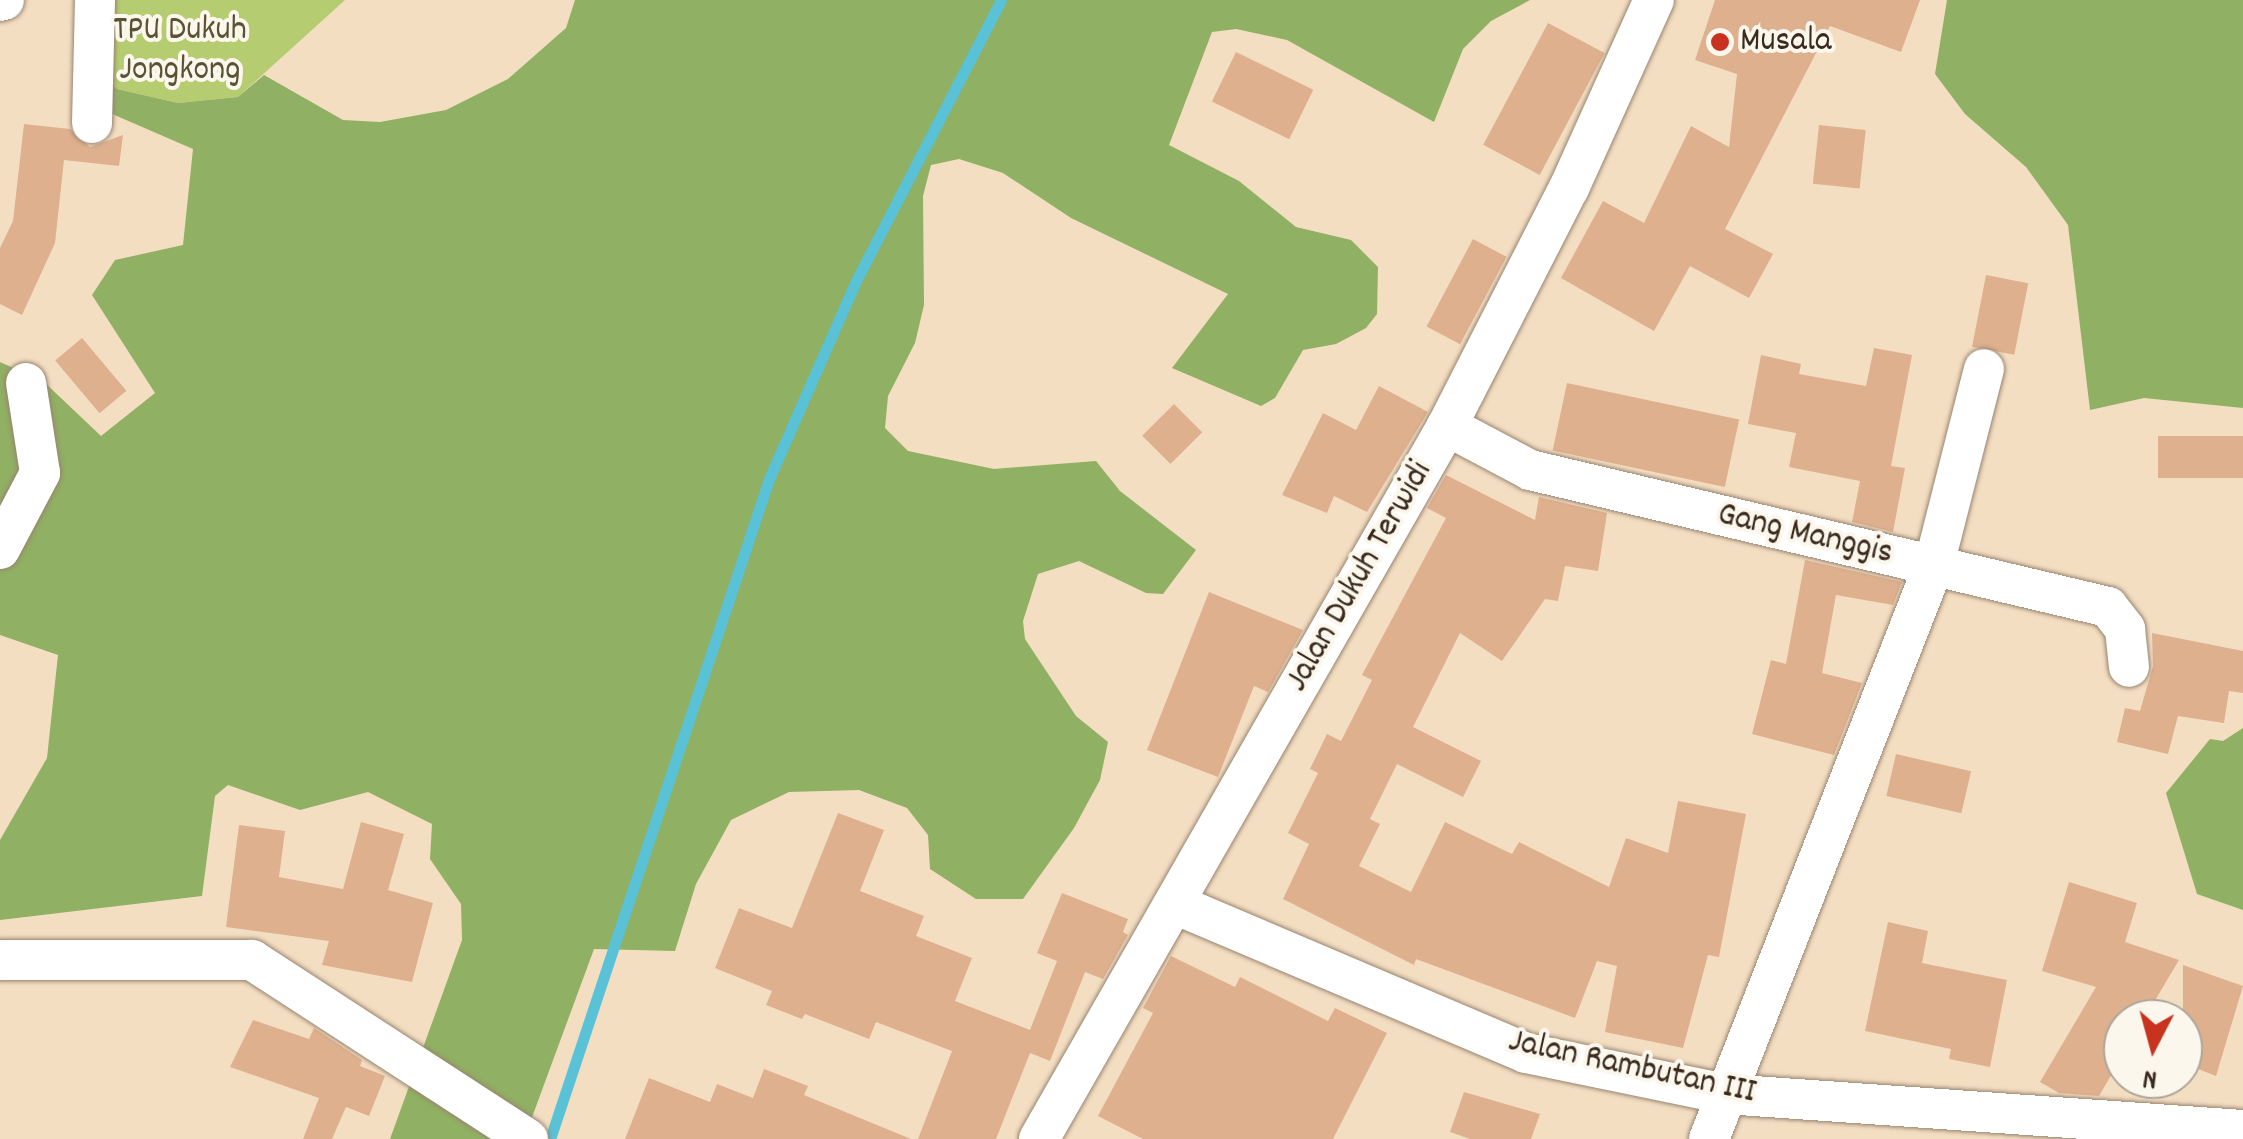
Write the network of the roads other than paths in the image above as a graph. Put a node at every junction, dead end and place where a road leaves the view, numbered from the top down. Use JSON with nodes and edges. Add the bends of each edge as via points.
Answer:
{"nodes":[{"id":1,"x":95,"y":0,"type":"edge"},
{"id":2,"x":1654,"y":0,"type":"edge"},
{"id":3,"x":92,"y":123,"type":"dead end"},
{"id":4,"x":1984,"y":369,"type":"dead end"},
{"id":5,"x":26,"y":384,"type":"dead end"},
{"id":6,"x":1447,"y":426,"type":"junction"},
{"id":7,"x":0,"y":549,"type":"edge"},
{"id":8,"x":1934,"y":566,"type":"junction"},
{"id":9,"x":2129,"y":666,"type":"dead end"},
{"id":10,"x":1175,"y":904,"type":"junction"},
{"id":11,"x":0,"y":960,"type":"edge"},
{"id":12,"x":1725,"y":1094,"type":"junction"},
{"id":13,"x":2237,"y":1134,"type":"edge"},
{"id":14,"x":528,"y":1139,"type":"edge"},
{"id":15,"x":1039,"y":1139,"type":"edge"},
{"id":16,"x":1709,"y":1139,"type":"edge"}],
"edges":[{"from":1,"to":3,"type":"street"},
{"from":2,"to":6,"type":"street","name":"Jalan Dukuh Terwidi","via":[[1569,188]]},
{"from":4,"to":8,"type":"street"},
{"from":5,"to":7,"type":"street","via":[[40,472]]},
{"from":6,"to":8,"type":"street","name":"Gang Manggis","via":[[1530,470]]},
{"from":6,"to":10,"type":"street","name":"Jalan Dukuh Terwidi"},
{"from":8,"to":9,"type":"street","name":"Gang Manggis","via":[[2108,607],[2125,629]]},
{"from":8,"to":12,"type":"street"},
{"from":10,"to":12,"type":"street","name":"Jalan Rambutan III","via":[[1526,1053]]},
{"from":10,"to":15,"type":"street","name":"Jalan Dukuh Terwidi"},
{"from":11,"to":14,"type":"street","via":[[252,960]]},
{"from":12,"to":13,"type":"street","name":"Jalan Rambutan III"},
{"from":12,"to":16,"type":"street"}]}
